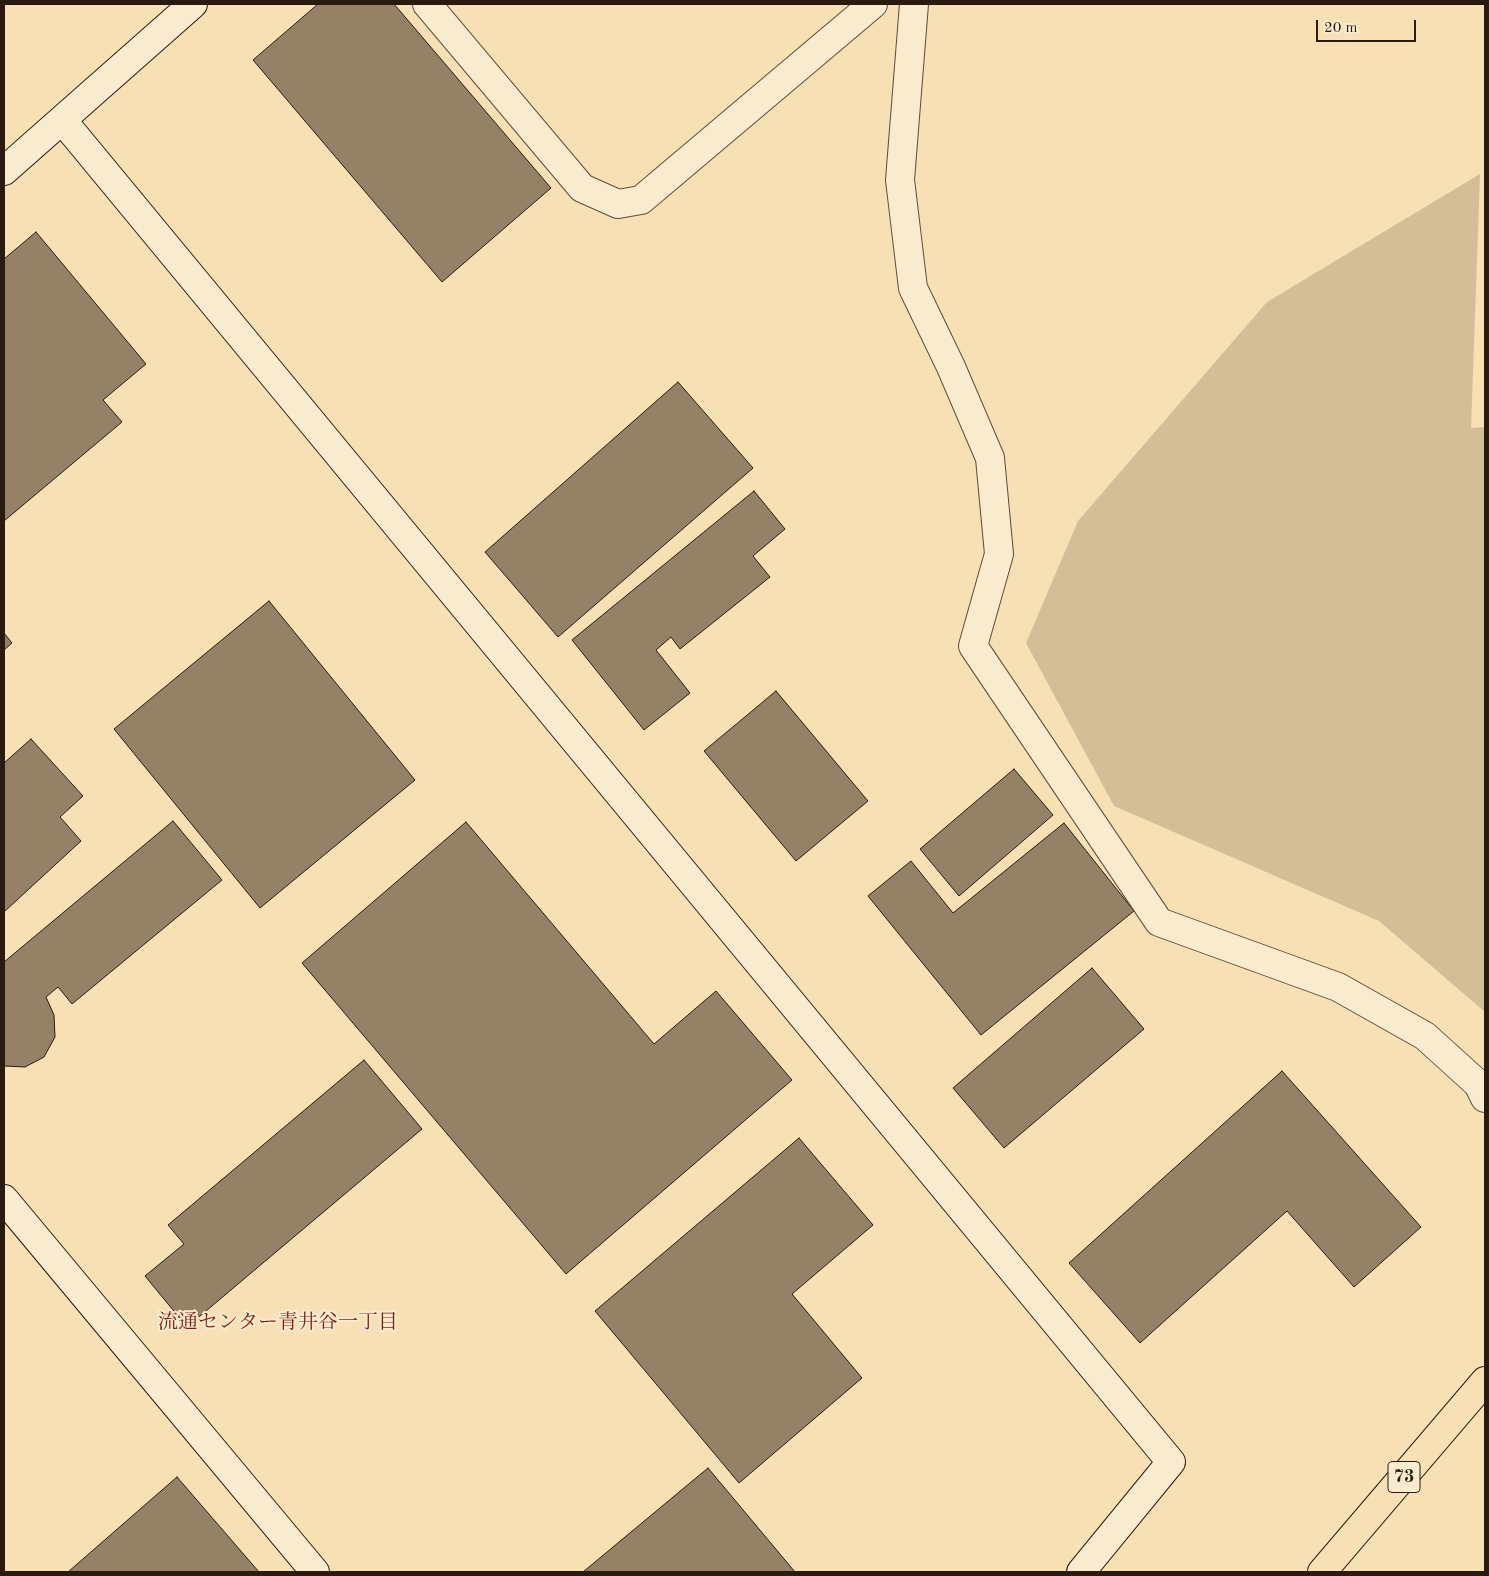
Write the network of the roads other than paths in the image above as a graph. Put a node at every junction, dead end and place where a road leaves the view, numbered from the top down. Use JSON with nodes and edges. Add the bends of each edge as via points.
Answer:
{"nodes":[{"id":1,"x":193,"y":4,"type":"edge"},
{"id":2,"x":428,"y":4,"type":"edge"},
{"id":3,"x":873,"y":4,"type":"edge"},
{"id":4,"x":914,"y":4,"type":"edge"},
{"id":5,"x":63,"y":120,"type":"junction"},
{"id":6,"x":4,"y":171,"type":"edge"},
{"id":7,"x":1485,"y":1098,"type":"edge"},
{"id":8,"x":4,"y":1199,"type":"edge"},
{"id":9,"x":1485,"y":1381,"type":"edge"},
{"id":10,"x":315,"y":1572,"type":"edge"},
{"id":11,"x":1081,"y":1572,"type":"edge"},
{"id":12,"x":1322,"y":1572,"type":"edge"}],
"edges":[{"from":1,"to":5,"type":"street"},
{"from":2,"to":3,"type":"street","via":[[582,188],[618,204],[641,200]]},
{"from":4,"to":7,"type":"street","via":[[900,180],[913,288],[990,458],[999,554],[973,646],[1159,922],[1338,987],[1425,1036],[1478,1084]]},
{"from":5,"to":6,"type":"street"},
{"from":5,"to":11,"type":"street","via":[[1171,1462]]},
{"from":8,"to":10,"type":"street"},
{"from":9,"to":12,"type":"main road","number":"73"}]}
